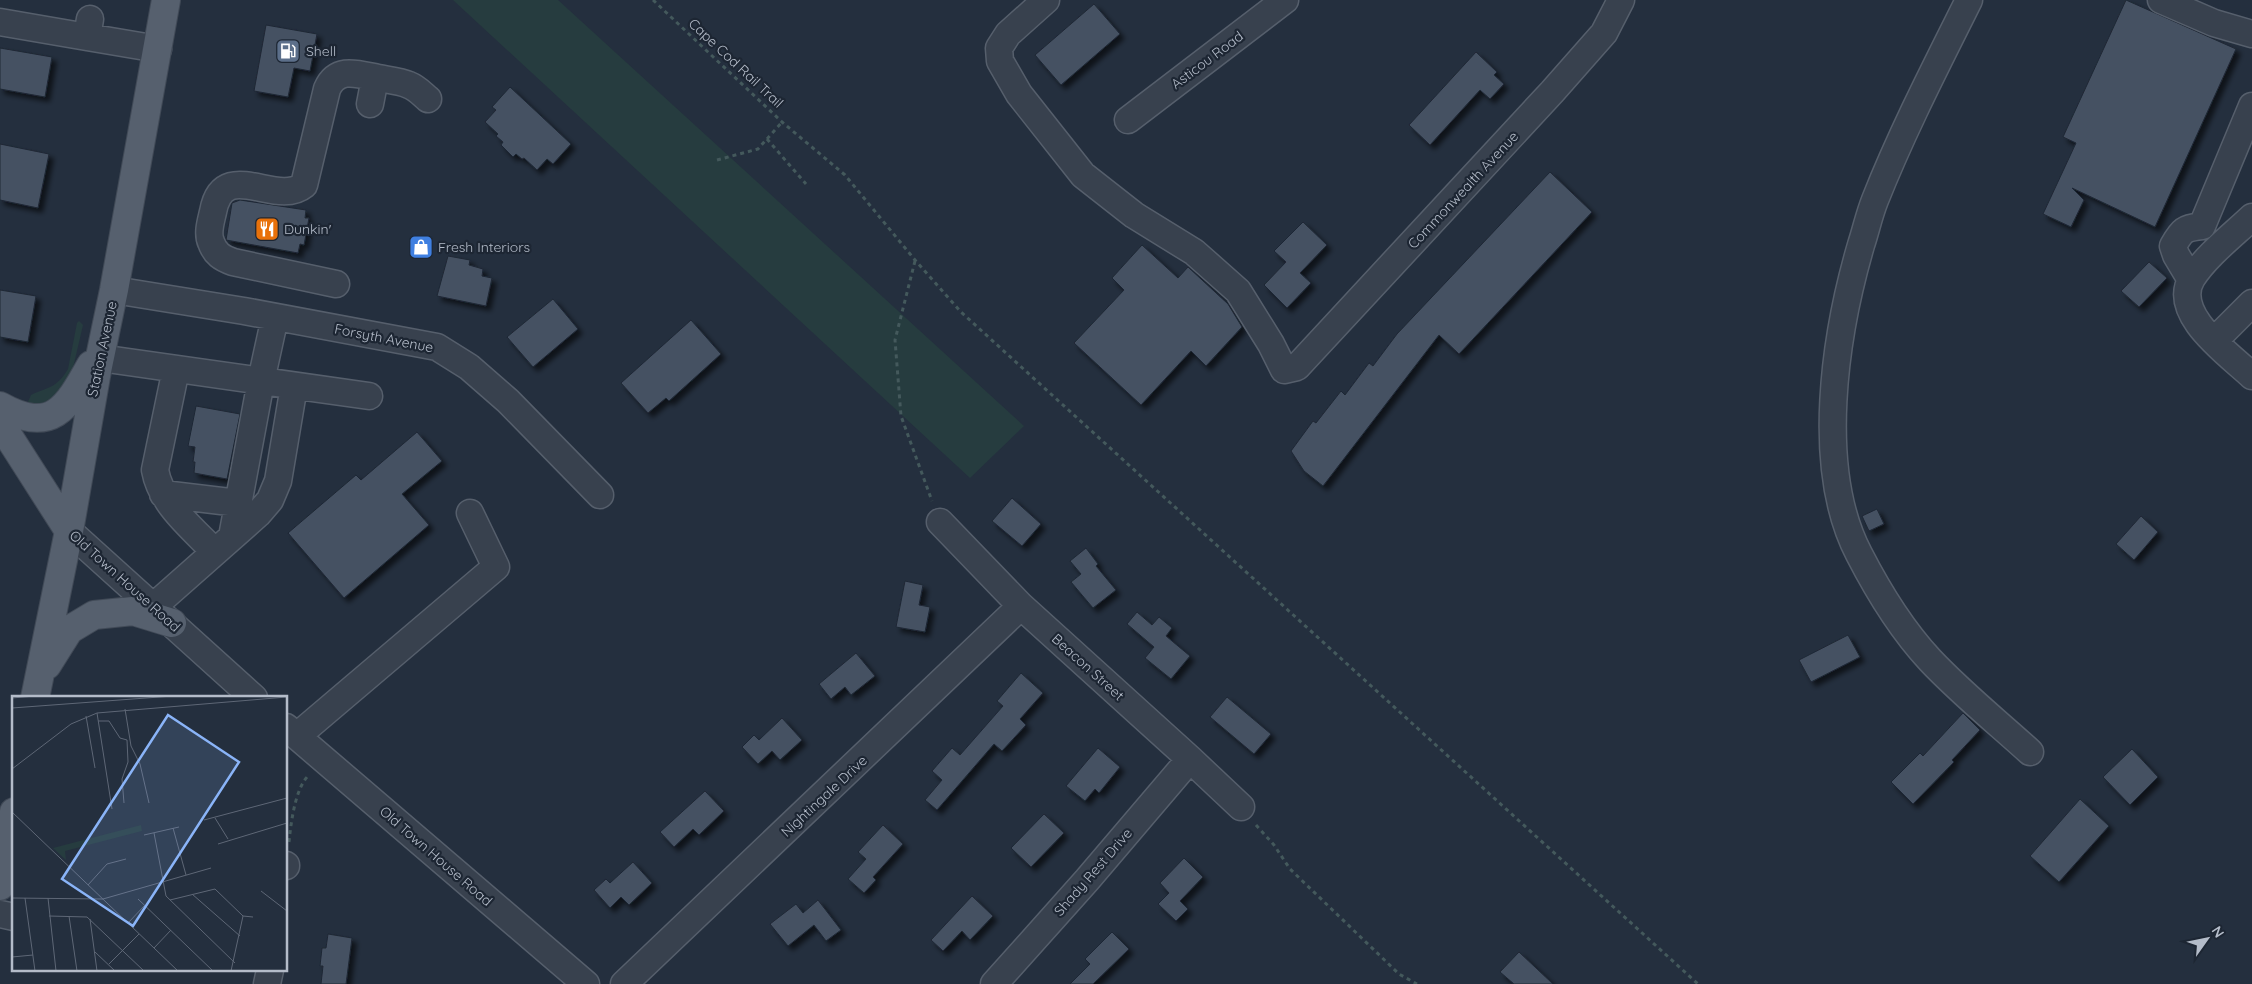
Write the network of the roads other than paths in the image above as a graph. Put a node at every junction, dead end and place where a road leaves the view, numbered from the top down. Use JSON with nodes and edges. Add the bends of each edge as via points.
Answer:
{"nodes":[{"id":1,"x":166,"y":0,"type":"edge"},
{"id":2,"x":1046,"y":0,"type":"edge"},
{"id":3,"x":1285,"y":0,"type":"edge"},
{"id":4,"x":1621,"y":0,"type":"edge"},
{"id":5,"x":1970,"y":0,"type":"edge"},
{"id":6,"x":2161,"y":0,"type":"edge"},
{"id":7,"x":0,"y":22,"type":"edge"},
{"id":8,"x":2252,"y":34,"type":"edge"},
{"id":9,"x":158,"y":49,"type":"junction"},
{"id":10,"x":375,"y":78,"type":"junction"},
{"id":11,"x":428,"y":99,"type":"dead end"},
{"id":12,"x":370,"y":104,"type":"dead end"},
{"id":13,"x":2252,"y":106,"type":"edge"},
{"id":14,"x":1128,"y":120,"type":"dead end"},
{"id":15,"x":2252,"y":217,"type":"edge"},
{"id":16,"x":2191,"y":280,"type":"junction"},
{"id":17,"x":336,"y":284,"type":"dead end"},
{"id":18,"x":114,"y":290,"type":"junction"},
{"id":19,"x":2252,"y":303,"type":"edge"},
{"id":20,"x":275,"y":317,"type":"junction"},
{"id":21,"x":2214,"y":341,"type":"junction"},
{"id":22,"x":101,"y":351,"type":"junction"},
{"id":23,"x":176,"y":369,"type":"junction"},
{"id":24,"x":2252,"y":376,"type":"edge"},
{"id":25,"x":261,"y":381,"type":"junction"},
{"id":26,"x":294,"y":386,"type":"junction"},
{"id":27,"x":369,"y":396,"type":"dead end"},
{"id":28,"x":0,"y":406,"type":"edge"},
{"id":29,"x":0,"y":423,"type":"edge"},
{"id":30,"x":164,"y":494,"type":"junction"},
{"id":31,"x":600,"y":495,"type":"dead end"},
{"id":32,"x":238,"y":504,"type":"junction"},
{"id":33,"x":470,"y":513,"type":"dead end"},
{"id":34,"x":940,"y":522,"type":"road end"},
{"id":35,"x":69,"y":531,"type":"junction"},
{"id":36,"x":224,"y":544,"type":"junction"},
{"id":37,"x":1021,"y":606,"type":"junction"},
{"id":38,"x":163,"y":615,"type":"junction"},
{"id":39,"x":37,"y":688,"type":"edge"},
{"id":40,"x":252,"y":696,"type":"edge"},
{"id":41,"x":292,"y":732,"type":"edge"},
{"id":42,"x":2030,"y":752,"type":"dead end"},
{"id":43,"x":1190,"y":759,"type":"junction"},
{"id":44,"x":1240,"y":808,"type":"road end"},
{"id":45,"x":12,"y":823,"type":"edge"},
{"id":46,"x":0,"y":886,"type":"edge"},
{"id":47,"x":586,"y":984,"type":"edge"},
{"id":48,"x":624,"y":984,"type":"edge"},
{"id":49,"x":994,"y":984,"type":"edge"}],
"edges":[{"from":1,"to":9,"type":"main road","name":"Station Avenue"},
{"from":2,"to":4,"type":"street","name":"Commonwealth Avenue","via":[[1008,34],[999,48],[1000,61],[1019,94],[1083,175],[1134,215],[1194,252],[1238,292],[1284,370],[1297,367],[1552,92],[1604,33]]},
{"from":3,"to":14,"type":"street","name":"Asticou Road"},
{"from":5,"to":42,"type":"street","via":[[1874,202],[1850,286],[1837,369],[1833,439],[1839,501],[1858,552],[1888,605],[1929,659]]},
{"from":6,"to":8,"type":"street","via":[[2214,23]]},
{"from":7,"to":9,"type":"street","via":[[89,28]]},
{"from":9,"to":18,"type":"main road","name":"Station Avenue"},
{"from":10,"to":11,"type":"street","via":[[411,85]]},
{"from":10,"to":12,"type":"street"},
{"from":10,"to":17,"type":"street","via":[[351,72],[330,82],[306,182],[298,190],[292,192],[240,184],[228,187],[214,203],[209,238],[217,254],[233,262]]},
{"from":13,"to":16,"type":"street","via":[[2202,226],[2181,232],[2173,246]]},
{"from":15,"to":16,"type":"street","via":[[2199,268]]},
{"from":16,"to":21,"type":"street","via":[[2188,294],[2194,320]]},
{"from":18,"to":20,"type":"street","name":"Forsyth Avenue"},
{"from":18,"to":22,"type":"main road","name":"Station Avenue"},
{"from":19,"to":21,"type":"street"},
{"from":20,"to":25,"type":"street"},
{"from":20,"to":31,"type":"street","name":"Forsyth Avenue","via":[[437,347],[468,367],[508,401]]},
{"from":21,"to":24,"type":"street"},
{"from":22,"to":23,"type":"street"},
{"from":22,"to":28,"type":"main road","via":[[77,390],[61,409],[50,416],[33,419],[16,415]]},
{"from":22,"to":35,"type":"main road","name":"Station Avenue"},
{"from":23,"to":25,"type":"street"},
{"from":23,"to":30,"type":"street","via":[[155,470]]},
{"from":25,"to":26,"type":"street"},
{"from":25,"to":32,"type":"street"},
{"from":26,"to":27,"type":"street"},
{"from":26,"to":36,"type":"street","via":[[278,481],[270,500]]},
{"from":29,"to":35,"type":"main road","name":"Old Town House Road"},
{"from":30,"to":32,"type":"street"},
{"from":30,"to":36,"type":"street","via":[[170,504]]},
{"from":32,"to":36,"type":"street"},
{"from":33,"to":41,"type":"street","via":[[496,567]]},
{"from":34,"to":37,"type":"street","name":"Beacon Street"},
{"from":35,"to":38,"type":"street","name":"Old Town House Road"},
{"from":35,"to":39,"type":"main road","name":"Station Avenue"},
{"from":36,"to":38,"type":"street"},
{"from":37,"to":43,"type":"street","name":"Beacon Street"},
{"from":37,"to":48,"type":"street","name":"Nightingale Drive"},
{"from":38,"to":39,"type":"main road","via":[[133,611],[94,615],[69,630]]},
{"from":38,"to":40,"type":"street","name":"Old Town House Road"},
{"from":41,"to":47,"type":"street","name":"Old Town House Road"},
{"from":43,"to":44,"type":"street","name":"Beacon Street"},
{"from":43,"to":49,"type":"street","name":"Shady Rest Drive"},
{"from":45,"to":46,"type":"main road"}]}
